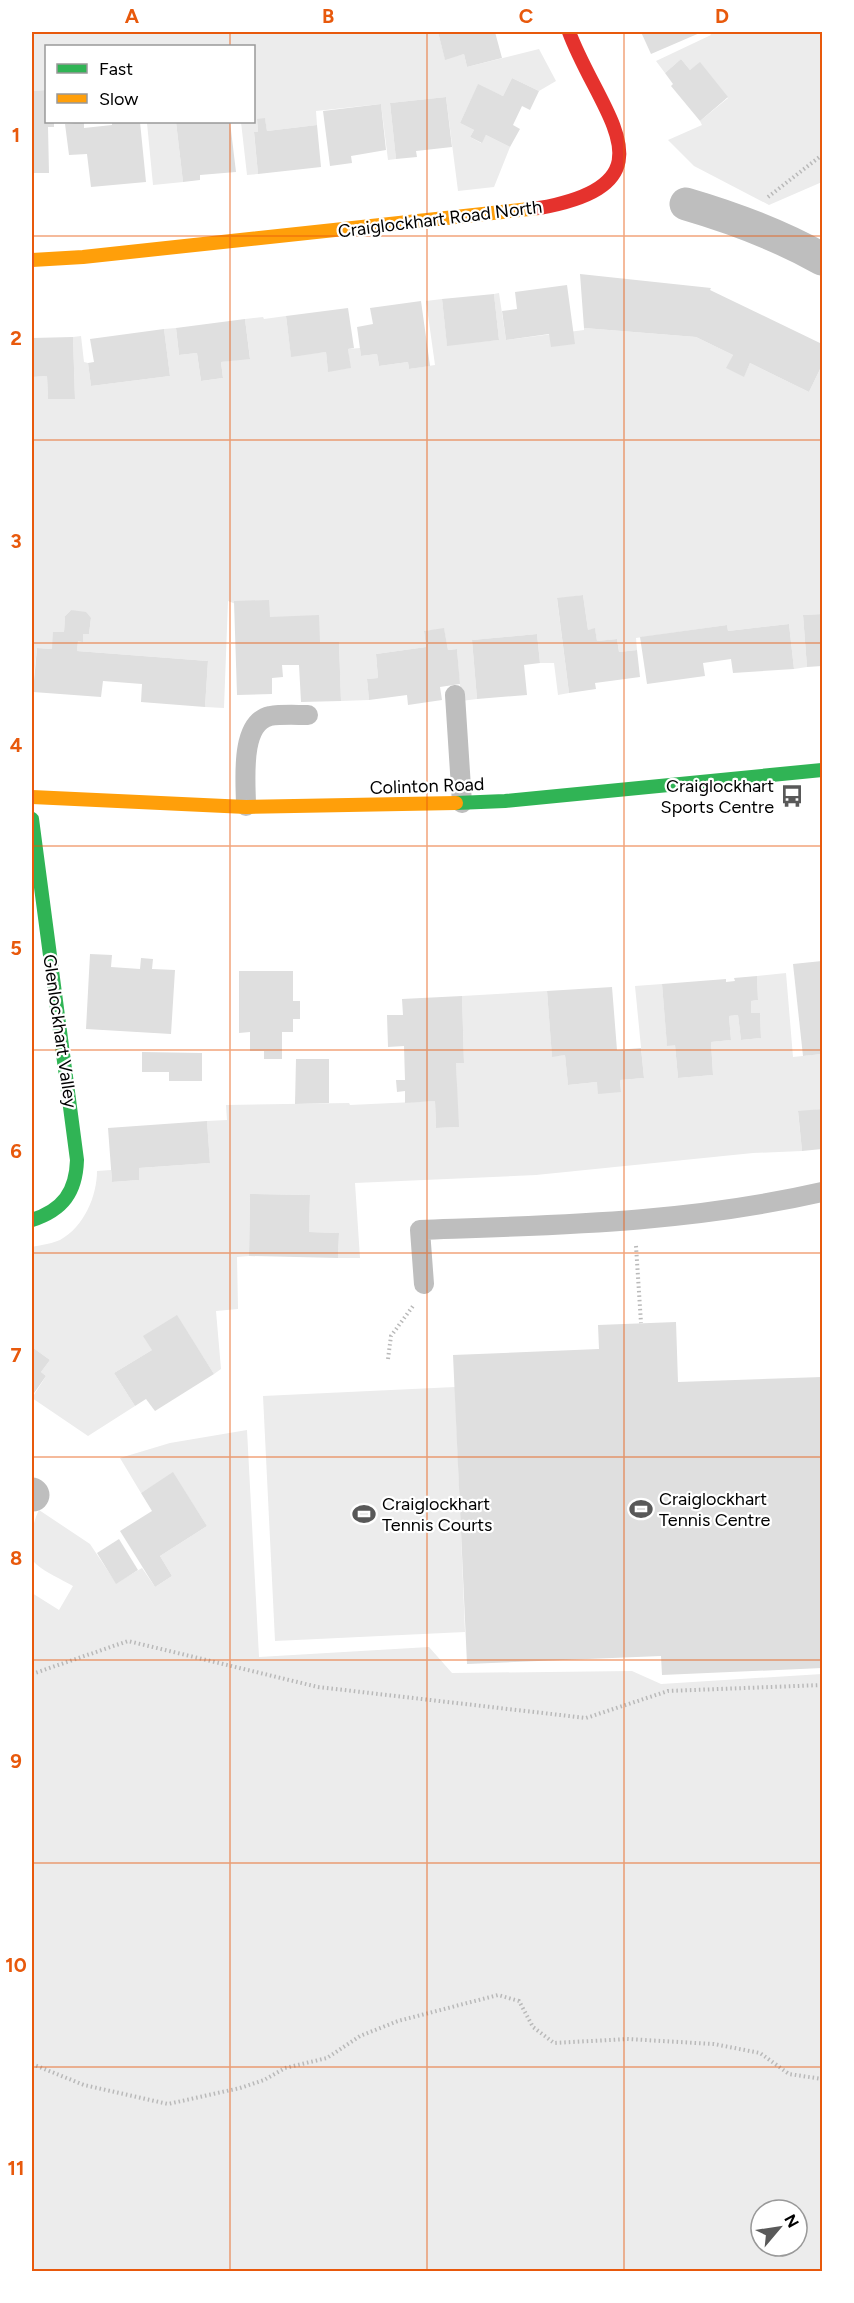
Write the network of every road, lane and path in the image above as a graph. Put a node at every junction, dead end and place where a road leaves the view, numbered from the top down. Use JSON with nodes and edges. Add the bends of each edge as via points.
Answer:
{"nodes":[{"id":1,"x":569,"y":32,"type":"edge"},
{"id":2,"x":822,"y":155,"type":"edge"},
{"id":3,"x":686,"y":204,"type":"dead end"},
{"id":4,"x":738,"y":220,"type":"junction"},
{"id":5,"x":822,"y":259,"type":"edge"},
{"id":6,"x":32,"y":260,"type":"edge"},
{"id":7,"x":455,"y":695,"type":"dead end"},
{"id":8,"x":308,"y":715,"type":"dead end"},
{"id":9,"x":822,"y":770,"type":"edge"},
{"id":10,"x":32,"y":797,"type":"edge"},
{"id":11,"x":462,"y":803,"type":"junction"},
{"id":12,"x":246,"y":806,"type":"junction"},
{"id":13,"x":32,"y":819,"type":"edge"},
{"id":14,"x":822,"y":1192,"type":"edge"},
{"id":15,"x":32,"y":1220,"type":"edge"},
{"id":16,"x":634,"y":1222,"type":"junction"},
{"id":17,"x":424,"y":1284,"type":"joint"},
{"id":18,"x":641,"y":1323,"type":"dead end"},
{"id":19,"x":388,"y":1359,"type":"dead end"},
{"id":20,"x":32,"y":1674,"type":"edge"},
{"id":21,"x":822,"y":1685,"type":"edge"},
{"id":22,"x":32,"y":2064,"type":"edge"},
{"id":23,"x":822,"y":2079,"type":"edge"}],
"edges":[{"from":1,"to":6,"type":"street","name":"Craiglockhart Road North","via":[[620,136],[621,152],[614,173],[602,188],[587,197],[529,210]]},
{"from":2,"to":4,"type":"path"},
{"from":3,"to":4,"type":"street"},
{"from":4,"to":5,"type":"street"},
{"from":7,"to":11,"type":"lane"},
{"from":8,"to":12,"type":"lane","via":[[270,716],[255,726],[246,752]]},
{"from":9,"to":11,"type":"street","name":"Colinton Road"},
{"from":10,"to":12,"type":"street","name":"Colinton Road"},
{"from":11,"to":12,"type":"street","name":"Colinton Road"},
{"from":13,"to":15,"type":"street","name":"Glenlockhart Valley","via":[[77,1174],[60,1207]]},
{"from":14,"to":16,"type":"lane","via":[[707,1214]]},
{"from":16,"to":17,"type":"lane","via":[[420,1230]]},
{"from":16,"to":18,"type":"path"},
{"from":17,"to":19,"type":"path","via":[[420,1297],[391,1336]]},
{"from":20,"to":21,"type":"path","via":[[128,1641],[318,1687],[586,1718],[668,1691]]},
{"from":22,"to":23,"type":"path","via":[[84,2085],[168,2104],[240,2088],[285,2068],[327,2058],[360,2036],[398,2021],[498,1995],[519,2001],[533,2027],[554,2043],[627,2039],[714,2044],[760,2053],[789,2074]]}]}
